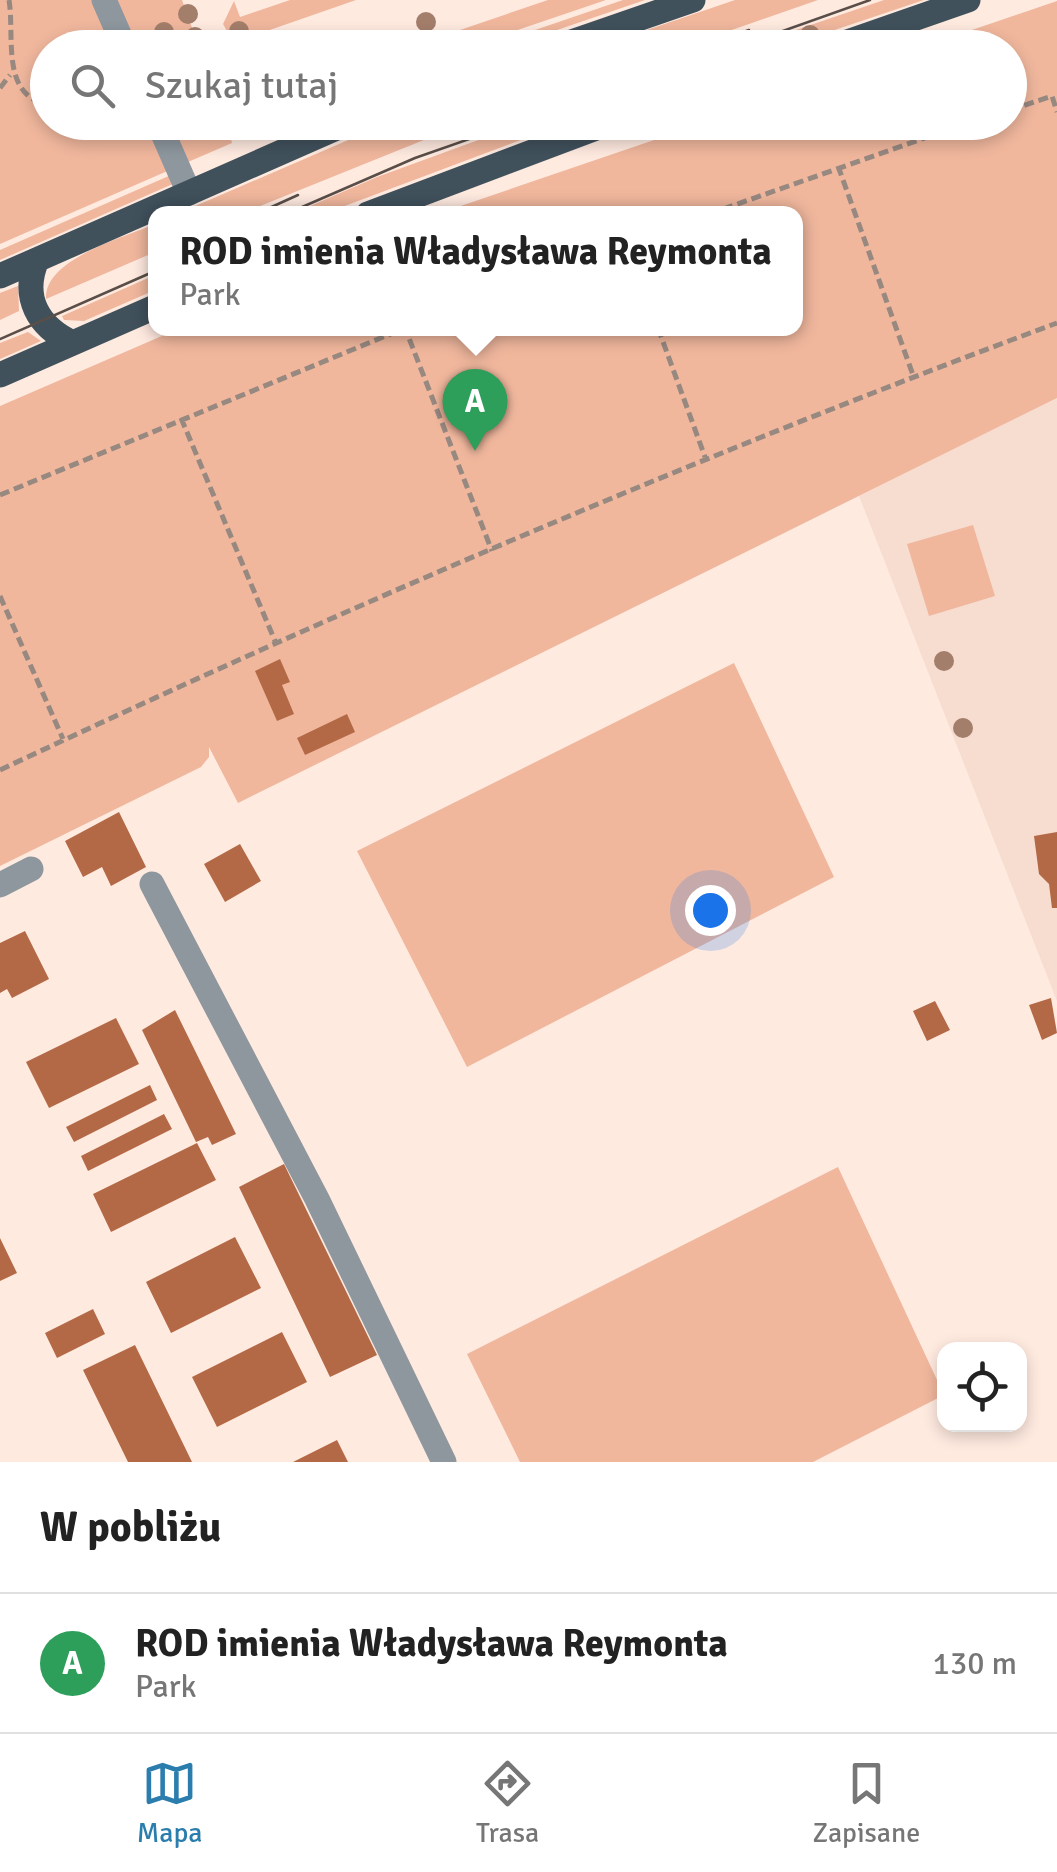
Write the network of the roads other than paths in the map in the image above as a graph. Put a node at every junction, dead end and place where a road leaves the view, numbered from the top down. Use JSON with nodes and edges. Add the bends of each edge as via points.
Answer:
{"nodes":[{"id":1,"x":104,"y":0,"type":"edge"},
{"id":2,"x":693,"y":0,"type":"edge"},
{"id":3,"x":968,"y":0,"type":"edge"},
{"id":4,"x":117,"y":30,"type":"edge"},
{"id":5,"x":606,"y":30,"type":"edge"},
{"id":6,"x":882,"y":30,"type":"edge"},
{"id":7,"x":166,"y":140,"type":"edge"},
{"id":8,"x":309,"y":140,"type":"edge"},
{"id":9,"x":564,"y":140,"type":"edge"},
{"id":10,"x":189,"y":192,"type":"junction"},
{"id":11,"x":158,"y":206,"type":"edge"},
{"id":12,"x":389,"y":206,"type":"edge"},
{"id":13,"x":148,"y":210,"type":"edge"},
{"id":14,"x":37,"y":260,"type":"junction"},
{"id":15,"x":0,"y":276,"type":"edge"},
{"id":16,"x":148,"y":310,"type":"edge"},
{"id":17,"x":73,"y":343,"type":"junction"},
{"id":18,"x":0,"y":375,"type":"edge"},
{"id":19,"x":31,"y":869,"type":"dead end"},
{"id":20,"x":152,"y":884,"type":"dead end"},
{"id":21,"x":0,"y":885,"type":"edge"},
{"id":22,"x":444,"y":1462,"type":"edge"}],
"edges":[{"from":1,"to":4,"type":"street"},
{"from":2,"to":5,"type":"main road"},
{"from":3,"to":6,"type":"main road"},
{"from":7,"to":10,"type":"street"},
{"from":8,"to":10,"type":"main road"},
{"from":9,"to":12,"type":"main road"},
{"from":10,"to":11,"type":"main road"},
{"from":13,"to":14,"type":"main road"},
{"from":14,"to":15,"type":"main road"},
{"from":14,"to":17,"type":"main road","via":[[30,284],[35,310],[50,330]]},
{"from":16,"to":17,"type":"main road"},
{"from":17,"to":18,"type":"main road"},
{"from":19,"to":21,"type":"street"},
{"from":20,"to":22,"type":"street","via":[[317,1199]]}]}
